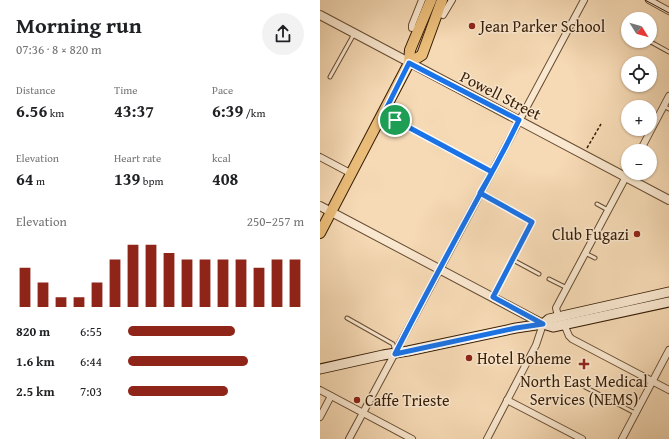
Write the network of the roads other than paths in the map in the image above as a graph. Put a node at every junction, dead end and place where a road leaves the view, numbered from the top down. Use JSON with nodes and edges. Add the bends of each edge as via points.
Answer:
{"nodes":[{"id":1,"x":422,"y":0,"type":"edge"},
{"id":2,"x":431,"y":0,"type":"edge"},
{"id":3,"x":442,"y":0,"type":"edge"},
{"id":4,"x":452,"y":0,"type":"edge"},
{"id":5,"x":584,"y":0,"type":"edge"},
{"id":6,"x":649,"y":0,"type":"edge"},
{"id":7,"x":669,"y":10,"type":"edge"},
{"id":8,"x":320,"y":15,"type":"edge"},
{"id":9,"x":439,"y":18,"type":"junction"},
{"id":10,"x":415,"y":30,"type":"junction"},
{"id":11,"x":354,"y":34,"type":"junction"},
{"id":12,"x":657,"y":45,"type":"edge"},
{"id":13,"x":669,"y":52,"type":"edge"},
{"id":14,"x":409,"y":63,"type":"junction"},
{"id":15,"x":330,"y":77,"type":"dead end"},
{"id":16,"x":669,"y":96,"type":"edge"},
{"id":17,"x":666,"y":107,"type":"edge"},
{"id":18,"x":384,"y":113,"type":"junction"},
{"id":19,"x":519,"y":120,"type":"junction"},
{"id":20,"x":644,"y":144,"type":"edge"},
{"id":21,"x":320,"y":157,"type":"edge"},
{"id":22,"x":492,"y":172,"type":"junction"},
{"id":23,"x":621,"y":172,"type":"edge"},
{"id":24,"x":352,"y":174,"type":"junction"},
{"id":25,"x":624,"y":180,"type":"edge"},
{"id":26,"x":635,"y":180,"type":"edge"},
{"id":27,"x":480,"y":193,"type":"junction"},
{"id":28,"x":669,"y":200,"type":"edge"},
{"id":29,"x":596,"y":204,"type":"dead end"},
{"id":30,"x":320,"y":206,"type":"edge"},
{"id":31,"x":608,"y":210,"type":"junction"},
{"id":32,"x":332,"y":212,"type":"junction"},
{"id":33,"x":320,"y":233,"type":"edge"},
{"id":34,"x":585,"y":253,"type":"junction"},
{"id":35,"x":595,"y":258,"type":"dead end"},
{"id":36,"x":513,"y":260,"type":"junction"},
{"id":37,"x":440,"y":269,"type":"junction"},
{"id":38,"x":540,"y":274,"type":"dead end"},
{"id":39,"x":549,"y":278,"type":"dead end"},
{"id":40,"x":567,"y":288,"type":"junction"},
{"id":41,"x":669,"y":292,"type":"edge"},
{"id":42,"x":493,"y":297,"type":"junction"},
{"id":43,"x":669,"y":302,"type":"edge"},
{"id":44,"x":558,"y":316,"type":"junction"},
{"id":45,"x":347,"y":318,"type":"dead end"},
{"id":46,"x":543,"y":324,"type":"junction"},
{"id":47,"x":564,"y":324,"type":"junction"},
{"id":48,"x":669,"y":350,"type":"edge"},
{"id":49,"x":395,"y":354,"type":"junction"},
{"id":50,"x":320,"y":369,"type":"edge"},
{"id":51,"x":652,"y":381,"type":"junction"},
{"id":52,"x":585,"y":387,"type":"dead end"},
{"id":53,"x":320,"y":390,"type":"edge"},
{"id":54,"x":669,"y":390,"type":"edge"},
{"id":55,"x":331,"y":396,"type":"junction"},
{"id":56,"x":507,"y":400,"type":"junction"},
{"id":57,"x":363,"y":413,"type":"junction"},
{"id":58,"x":635,"y":413,"type":"junction"},
{"id":59,"x":320,"y":417,"type":"edge"},
{"id":60,"x":349,"y":439,"type":"edge"},
{"id":61,"x":412,"y":439,"type":"edge"},
{"id":62,"x":487,"y":439,"type":"edge"},
{"id":63,"x":582,"y":439,"type":"edge"},
{"id":64,"x":622,"y":439,"type":"edge"}],
"edges":[{"from":1,"to":10,"type":"street","via":[[412,25]]},
{"from":2,"to":10,"type":"main road"},
{"from":3,"to":9,"type":"main road"},
{"from":4,"to":9,"type":"street"},
{"from":5,"to":19,"type":"street"},
{"from":6,"to":7,"type":"street"},
{"from":8,"to":11,"type":"street","name":"Powell Street"},
{"from":9,"to":14,"type":"main road","via":[[422,55]]},
{"from":10,"to":14,"type":"main road"},
{"from":11,"to":14,"type":"street","name":"Powell Street"},
{"from":11,"to":15,"type":"lane"},
{"from":12,"to":13,"type":"lane"},
{"from":14,"to":18,"type":"main road"},
{"from":14,"to":19,"type":"street","name":"Powell Street"},
{"from":16,"to":17,"type":"street"},
{"from":17,"to":20,"type":"street"},
{"from":18,"to":22,"type":"lane"},
{"from":18,"to":24,"type":"main road"},
{"from":19,"to":22,"type":"street"},
{"from":19,"to":23,"type":"street","name":"Powell Street"},
{"from":21,"to":24,"type":"street"},
{"from":22,"to":27,"type":"street"},
{"from":24,"to":32,"type":"main road"},
{"from":25,"to":31,"type":"street"},
{"from":26,"to":28,"type":"street","name":"Powell Street"},
{"from":27,"to":36,"type":"lane","via":[[532,222]]},
{"from":27,"to":37,"type":"street"},
{"from":29,"to":31,"type":"lane"},
{"from":30,"to":32,"type":"street"},
{"from":31,"to":34,"type":"street"},
{"from":32,"to":33,"type":"main road"},
{"from":32,"to":37,"type":"street"},
{"from":34,"to":35,"type":"lane"},
{"from":34,"to":40,"type":"street"},
{"from":36,"to":38,"type":"lane"},
{"from":36,"to":42,"type":"lane"},
{"from":37,"to":42,"type":"street"},
{"from":37,"to":49,"type":"street"},
{"from":39,"to":40,"type":"lane"},
{"from":40,"to":44,"type":"street","via":[[556,308]]},
{"from":41,"to":44,"type":"main road"},
{"from":42,"to":46,"type":"street"},
{"from":43,"to":47,"type":"main road"},
{"from":44,"to":46,"type":"main road"},
{"from":45,"to":49,"type":"lane","via":[[393,344]]},
{"from":46,"to":47,"type":"main road","via":[[553,327]]},
{"from":46,"to":49,"type":"main road"},
{"from":46,"to":56,"type":"street","via":[[536,345]]},
{"from":47,"to":51,"type":"street","via":[[572,339]]},
{"from":48,"to":51,"type":"street"},
{"from":49,"to":50,"type":"main road"},
{"from":49,"to":57,"type":"street"},
{"from":51,"to":54,"type":"street"},
{"from":51,"to":58,"type":"street"},
{"from":52,"to":58,"type":"lane"},
{"from":53,"to":55,"type":"street"},
{"from":55,"to":57,"type":"street"},
{"from":55,"to":59,"type":"street"},
{"from":56,"to":62,"type":"street"},
{"from":56,"to":63,"type":"street"},
{"from":57,"to":60,"type":"street"},
{"from":57,"to":61,"type":"street"},
{"from":58,"to":64,"type":"street"}]}
